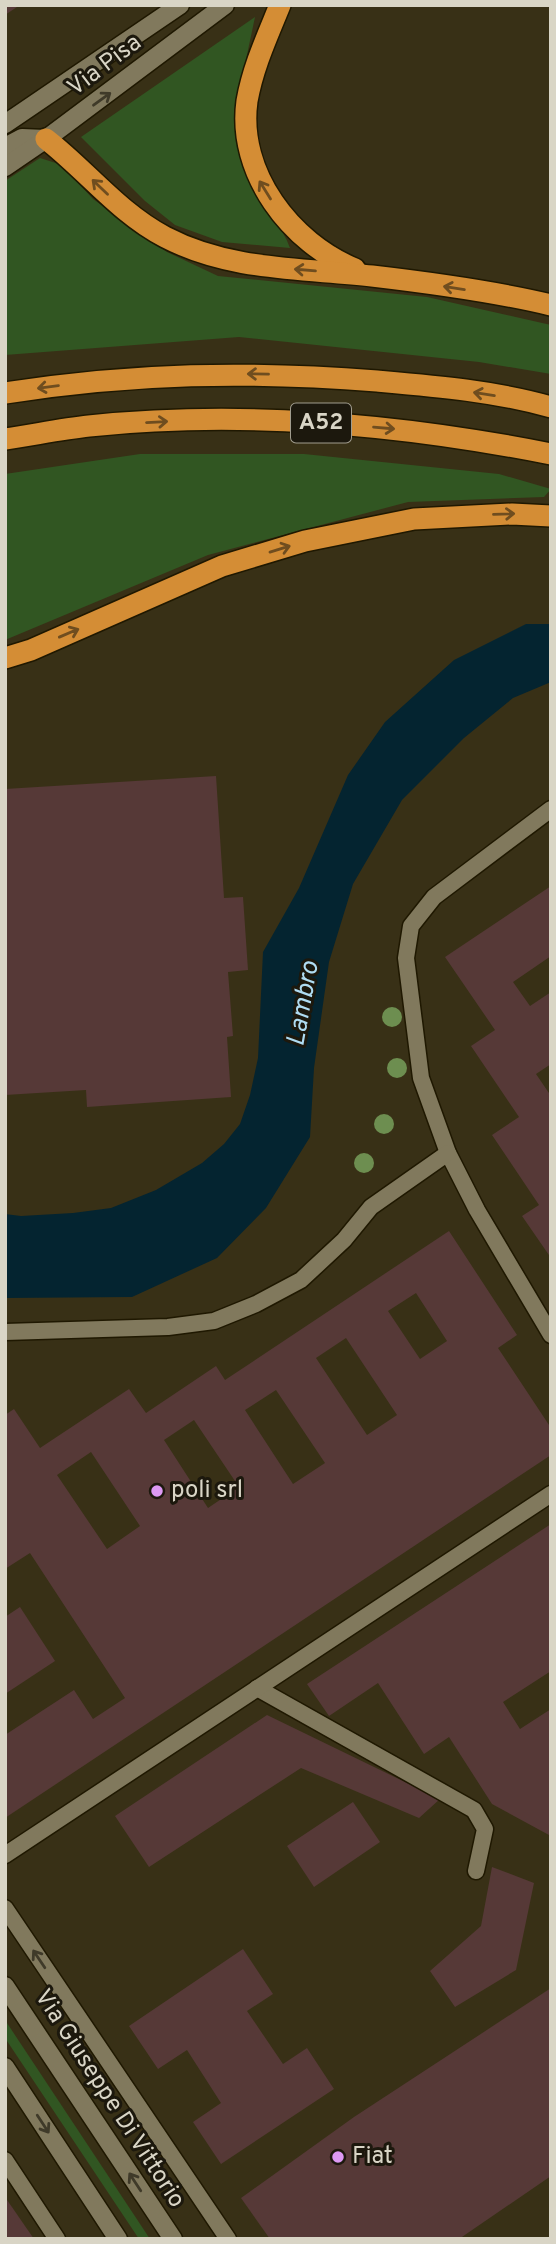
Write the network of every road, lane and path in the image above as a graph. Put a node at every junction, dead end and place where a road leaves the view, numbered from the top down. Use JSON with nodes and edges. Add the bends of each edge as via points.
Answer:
{"nodes":[{"id":1,"x":180,"y":5,"type":"edge"},
{"id":2,"x":225,"y":5,"type":"edge"},
{"id":3,"x":280,"y":5,"type":"edge"},
{"id":4,"x":5,"y":124,"type":"edge"},
{"id":5,"x":46,"y":139,"type":"junction"},
{"id":6,"x":5,"y":147,"type":"edge"},
{"id":7,"x":5,"y":167,"type":"edge"},
{"id":8,"x":373,"y":276,"type":"junction"},
{"id":9,"x":551,"y":305,"type":"edge"},
{"id":10,"x":5,"y":393,"type":"edge"},
{"id":11,"x":551,"y":407,"type":"edge"},
{"id":12,"x":5,"y":439,"type":"edge"},
{"id":13,"x":551,"y":454,"type":"edge"},
{"id":14,"x":551,"y":516,"type":"edge"},
{"id":15,"x":5,"y":658,"type":"edge"},
{"id":16,"x":551,"y":809,"type":"edge"},
{"id":17,"x":447,"y":1153,"type":"junction"},
{"id":18,"x":5,"y":1332,"type":"edge"},
{"id":19,"x":551,"y":1335,"type":"edge"},
{"id":20,"x":551,"y":1494,"type":"edge"},
{"id":21,"x":257,"y":1689,"type":"junction"},
{"id":22,"x":5,"y":1855,"type":"edge"},
{"id":23,"x":476,"y":1871,"type":"dead end"},
{"id":24,"x":5,"y":1908,"type":"edge"},
{"id":25,"x":5,"y":1986,"type":"edge"},
{"id":26,"x":5,"y":2067,"type":"edge"},
{"id":27,"x":5,"y":2160,"type":"edge"},
{"id":28,"x":57,"y":2239,"type":"edge"},
{"id":29,"x":118,"y":2239,"type":"edge"},
{"id":30,"x":173,"y":2239,"type":"edge"},
{"id":31,"x":228,"y":2239,"type":"edge"}],
"edges":[{"from":1,"to":4,"type":"street","name":"Via Pisa"},
{"from":5,"to":2,"type":"street","name":"Via Pisa","one_way":true},
{"from":8,"to":3,"type":"highway","one_way":true,"via":[[337,261],[309,242],[279,211],[258,179],[248,143],[247,104],[254,71]]},
{"from":5,"to":6,"type":"street","via":[[22,138]]},
{"from":5,"to":7,"type":"street","name":"Via Pisa"},
{"from":8,"to":5,"type":"highway","one_way":true,"via":[[250,265],[201,253],[164,237],[127,213]]},
{"from":9,"to":8,"type":"highway","one_way":true},
{"from":11,"to":10,"type":"highway","number":"A52","one_way":true,"via":[[425,385],[262,374],[148,376]]},
{"from":12,"to":13,"type":"highway","number":"A52","one_way":true,"via":[[89,426],[255,420],[409,430]]},
{"from":15,"to":14,"type":"highway","one_way":true,"via":[[222,566],[305,541],[414,519]]},
{"from":16,"to":17,"type":"lane","via":[[434,897],[411,926],[406,958],[421,1078]]},
{"from":17,"to":18,"type":"lane","via":[[371,1207],[301,1280],[225,1317],[168,1327]]},
{"from":17,"to":19,"type":"lane"},
{"from":20,"to":21,"type":"lane"},
{"from":21,"to":22,"type":"lane"},
{"from":21,"to":23,"type":"lane","via":[[474,1810],[485,1829]]},
{"from":31,"to":24,"type":"lane","one_way":true},
{"from":30,"to":25,"type":"street","name":"Via Giuseppe Di Vittorio","one_way":true},
{"from":26,"to":29,"type":"street","one_way":true},
{"from":27,"to":28,"type":"lane"}]}
